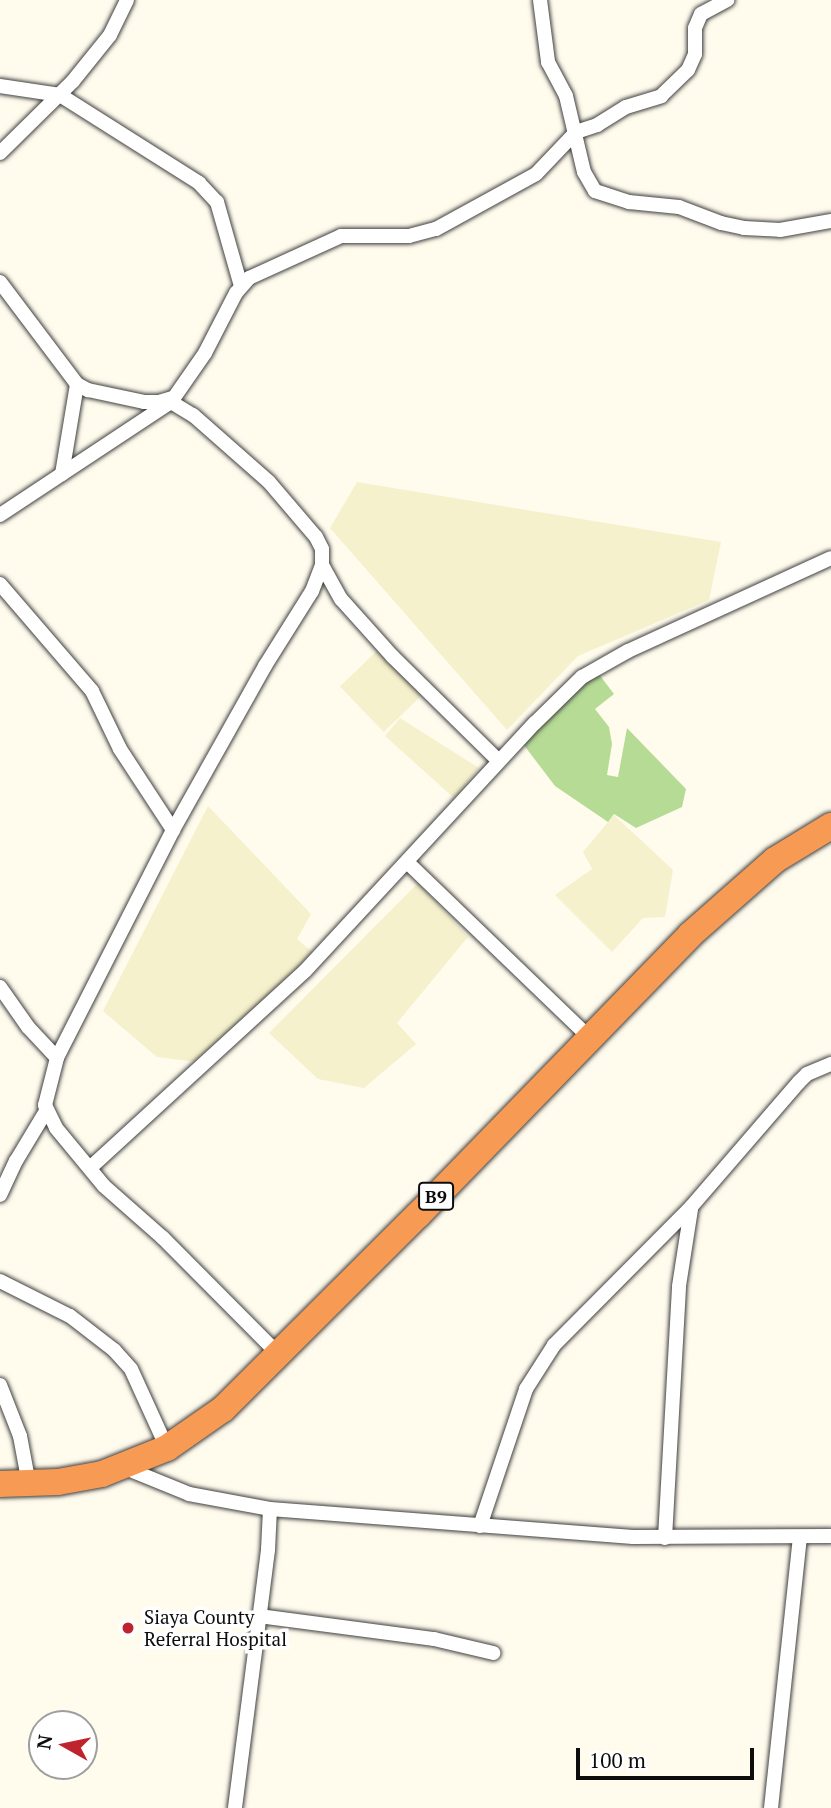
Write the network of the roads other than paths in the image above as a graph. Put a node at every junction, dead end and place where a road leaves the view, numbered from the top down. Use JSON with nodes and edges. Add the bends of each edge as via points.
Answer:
{"nodes":[{"id":1,"x":127,"y":0,"type":"edge"},
{"id":2,"x":540,"y":0,"type":"edge"},
{"id":3,"x":727,"y":0,"type":"edge"},
{"id":4,"x":0,"y":86,"type":"edge"},
{"id":5,"x":60,"y":94,"type":"junction"},
{"id":6,"x":576,"y":132,"type":"junction"},
{"id":7,"x":0,"y":153,"type":"edge"},
{"id":8,"x":831,"y":221,"type":"edge"},
{"id":9,"x":0,"y":282,"type":"edge"},
{"id":10,"x":241,"y":286,"type":"junction"},
{"id":11,"x":77,"y":384,"type":"junction"},
{"id":12,"x":174,"y":399,"type":"junction"},
{"id":13,"x":62,"y":474,"type":"junction"},
{"id":14,"x":0,"y":514,"type":"edge"},
{"id":15,"x":831,"y":558,"type":"edge"},
{"id":16,"x":323,"y":565,"type":"junction"},
{"id":17,"x":0,"y":584,"type":"edge"},
{"id":18,"x":499,"y":761,"type":"junction"},
{"id":19,"x":831,"y":826,"type":"edge"},
{"id":20,"x":173,"y":830,"type":"junction"},
{"id":21,"x":407,"y":862,"type":"junction"},
{"id":22,"x":0,"y":987,"type":"edge"},
{"id":23,"x":589,"y":1037,"type":"junction"},
{"id":24,"x":57,"y":1058,"type":"junction"},
{"id":25,"x":831,"y":1064,"type":"edge"},
{"id":26,"x":46,"y":1111,"type":"junction"},
{"id":27,"x":91,"y":1167,"type":"junction"},
{"id":28,"x":1,"y":1190,"type":"edge"},
{"id":29,"x":691,"y":1207,"type":"junction"},
{"id":30,"x":0,"y":1281,"type":"edge"},
{"id":31,"x":279,"y":1355,"type":"junction"},
{"id":32,"x":0,"y":1385,"type":"edge"},
{"id":33,"x":167,"y":1448,"type":"junction"},
{"id":34,"x":122,"y":1466,"type":"junction"},
{"id":35,"x":0,"y":1484,"type":"edge"},
{"id":36,"x":29,"y":1484,"type":"junction"},
{"id":37,"x":270,"y":1508,"type":"junction"},
{"id":38,"x":480,"y":1526,"type":"junction"},
{"id":39,"x":831,"y":1536,"type":"edge"},
{"id":40,"x":665,"y":1538,"type":"junction"},
{"id":41,"x":800,"y":1538,"type":"junction"},
{"id":42,"x":260,"y":1616,"type":"junction"},
{"id":43,"x":493,"y":1653,"type":"dead end"},
{"id":44,"x":235,"y":1808,"type":"edge"},
{"id":45,"x":771,"y":1808,"type":"edge"}],
"edges":[{"from":1,"to":5,"type":"street","via":[[110,35]]},
{"from":2,"to":6,"type":"street","via":[[548,62],[566,96]]},
{"from":3,"to":6,"type":"street","via":[[701,13],[688,70],[661,96],[626,107]]},
{"from":4,"to":5,"type":"street"},
{"from":5,"to":7,"type":"street"},
{"from":5,"to":10,"type":"street","via":[[211,193]]},
{"from":6,"to":8,"type":"street","via":[[588,181],[595,191],[612,197],[679,206],[744,228],[780,230]]},
{"from":6,"to":10,"type":"street","via":[[536,174],[463,217],[409,236],[341,236],[249,278]]},
{"from":9,"to":11,"type":"street"},
{"from":10,"to":12,"type":"street"},
{"from":11,"to":12,"type":"street","via":[[144,402]]},
{"from":11,"to":13,"type":"street"},
{"from":12,"to":13,"type":"street"},
{"from":12,"to":16,"type":"street","via":[[269,482],[316,537]]},
{"from":13,"to":14,"type":"street"},
{"from":15,"to":18,"type":"street","via":[[589,673]]},
{"from":16,"to":18,"type":"street","via":[[341,599],[393,657]]},
{"from":16,"to":20,"type":"street"},
{"from":17,"to":20,"type":"street","via":[[92,691],[120,749]]},
{"from":18,"to":21,"type":"street"},
{"from":19,"to":23,"type":"highway","number":"B9","via":[[775,860],[733,896]]},
{"from":20,"to":24,"type":"street"},
{"from":21,"to":23,"type":"street"},
{"from":21,"to":27,"type":"street","via":[[305,971]]},
{"from":22,"to":24,"type":"street"},
{"from":23,"to":31,"type":"highway","number":"B9"},
{"from":24,"to":26,"type":"street"},
{"from":25,"to":29,"type":"street","via":[[799,1082]]},
{"from":26,"to":27,"type":"street","via":[[55,1128]]},
{"from":26,"to":28,"type":"street"},
{"from":27,"to":31,"type":"street","via":[[104,1186],[163,1238]]},
{"from":29,"to":38,"type":"street","via":[[599,1297],[538,1367],[519,1406]]},
{"from":29,"to":40,"type":"street","via":[[680,1272]]},
{"from":30,"to":33,"type":"street","via":[[69,1316],[114,1350],[131,1368]]},
{"from":31,"to":33,"type":"highway","number":"B9","via":[[223,1409]]},
{"from":32,"to":36,"type":"street","via":[[20,1436]]},
{"from":33,"to":34,"type":"highway","number":"B9"},
{"from":34,"to":36,"type":"highway","number":"B9","via":[[81,1479]]},
{"from":34,"to":37,"type":"street","via":[[182,1492]]},
{"from":35,"to":36,"type":"highway","number":"B9"},
{"from":37,"to":38,"type":"street"},
{"from":37,"to":42,"type":"street"},
{"from":38,"to":40,"type":"street"},
{"from":39,"to":41,"type":"street"},
{"from":40,"to":41,"type":"street"},
{"from":41,"to":45,"type":"street"},
{"from":42,"to":43,"type":"street","via":[[433,1639]]},
{"from":42,"to":44,"type":"street"}]}
